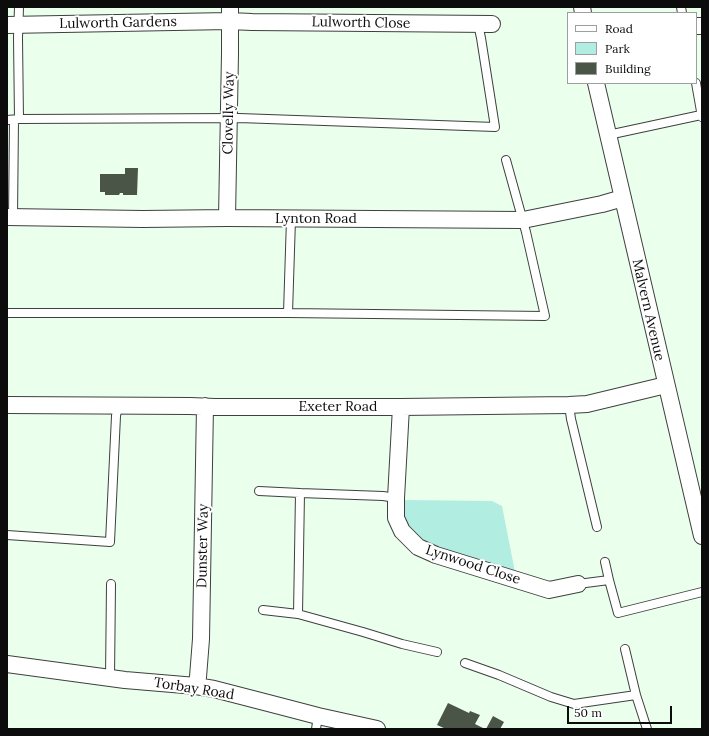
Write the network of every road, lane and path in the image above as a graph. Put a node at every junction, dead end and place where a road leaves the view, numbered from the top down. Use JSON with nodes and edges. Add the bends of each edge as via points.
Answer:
{"nodes":[{"id":1,"x":19,"y":7,"type":"edge"},
{"id":2,"x":230,"y":14,"type":"edge"},
{"id":3,"x":485,"y":24,"type":"joint"},
{"id":4,"x":13,"y":25,"type":"edge"},
{"id":5,"x":596,"y":84,"type":"edge"},
{"id":6,"x":696,"y":84,"type":"edge"},
{"id":7,"x":702,"y":116,"type":"edge"},
{"id":8,"x":228,"y":119,"type":"junction"},
{"id":9,"x":13,"y":120,"type":"edge"},
{"id":10,"x":608,"y":135,"type":"junction"},
{"id":11,"x":506,"y":160,"type":"dead end"},
{"id":12,"x":623,"y":198,"type":"junction"},
{"id":13,"x":10,"y":217,"type":"edge"},
{"id":14,"x":227,"y":218,"type":"junction"},
{"id":15,"x":291,"y":219,"type":"junction"},
{"id":16,"x":523,"y":220,"type":"junction"},
{"id":17,"x":7,"y":314,"type":"edge"},
{"id":18,"x":288,"y":314,"type":"junction"},
{"id":19,"x":666,"y":386,"type":"junction"},
{"id":20,"x":7,"y":405,"type":"edge"},
{"id":21,"x":118,"y":405,"type":"junction"},
{"id":22,"x":205,"y":406,"type":"junction"},
{"id":23,"x":569,"y":406,"type":"junction"},
{"id":24,"x":401,"y":407,"type":"junction"},
{"id":25,"x":259,"y":492,"type":"dead end"},
{"id":26,"x":300,"y":493,"type":"junction"},
{"id":27,"x":396,"y":498,"type":"junction"},
{"id":28,"x":597,"y":527,"type":"dead end"},
{"id":29,"x":701,"y":530,"type":"edge"},
{"id":30,"x":7,"y":535,"type":"edge"},
{"id":31,"x":605,"y":562,"type":"dead end"},
{"id":32,"x":609,"y":580,"type":"junction"},
{"id":33,"x":111,"y":584,"type":"dead end"},
{"id":34,"x":578,"y":584,"type":"joint"},
{"id":35,"x":702,"y":592,"type":"edge"},
{"id":36,"x":263,"y":610,"type":"dead end"},
{"id":37,"x":298,"y":614,"type":"junction"},
{"id":38,"x":625,"y":648,"type":"dead end"},
{"id":39,"x":437,"y":652,"type":"dead end"},
{"id":40,"x":465,"y":663,"type":"dead end"},
{"id":41,"x":7,"y":664,"type":"edge"},
{"id":42,"x":110,"y":678,"type":"junction"},
{"id":43,"x":196,"y":686,"type":"junction"},
{"id":44,"x":636,"y":696,"type":"junction"},
{"id":45,"x":317,"y":723,"type":"edge"},
{"id":46,"x":377,"y":729,"type":"edge"},
{"id":47,"x":647,"y":729,"type":"edge"}],
"edges":[{"from":1,"to":4,"type":"lane"},
{"from":2,"to":3,"type":"street","name":"Lulworth Close"},
{"from":2,"to":4,"type":"street","name":"Lulworth Gardens"},
{"from":2,"to":8,"type":"street","name":"Clovelly Way"},
{"from":3,"to":8,"type":"lane","via":[[481,38],[495,127]]},
{"from":4,"to":9,"type":"lane"},
{"from":5,"to":10,"type":"street","name":"Malvern Avenue"},
{"from":6,"to":7,"type":"lane"},
{"from":7,"to":10,"type":"lane"},
{"from":8,"to":9,"type":"lane"},
{"from":8,"to":14,"type":"street","name":"Clovelly Way"},
{"from":9,"to":13,"type":"lane"},
{"from":10,"to":12,"type":"street","name":"Malvern Avenue"},
{"from":11,"to":16,"type":"lane"},
{"from":12,"to":16,"type":"street","name":"Lynton Road"},
{"from":12,"to":19,"type":"street","name":"Malvern Avenue"},
{"from":13,"to":14,"type":"street","name":"Lynton Road"},
{"from":14,"to":15,"type":"street","name":"Lynton Road"},
{"from":15,"to":16,"type":"street","name":"Lynton Road"},
{"from":15,"to":18,"type":"lane"},
{"from":16,"to":18,"type":"lane","via":[[545,316]]},
{"from":17,"to":18,"type":"lane"},
{"from":19,"to":23,"type":"street","name":"Exeter Road"},
{"from":19,"to":29,"type":"street","name":"Malvern Avenue"},
{"from":20,"to":21,"type":"street","name":"Exeter Road"},
{"from":21,"to":22,"type":"street","name":"Exeter Road"},
{"from":21,"to":30,"type":"lane","via":[[110,542]]},
{"from":22,"to":24,"type":"street","name":"Exeter Road"},
{"from":22,"to":43,"type":"street","name":"Dunster Way","via":[[201,639]]},
{"from":23,"to":24,"type":"street","name":"Exeter Road"},
{"from":23,"to":28,"type":"lane"},
{"from":24,"to":27,"type":"street","name":"Lynwood Close"},
{"from":25,"to":26,"type":"lane"},
{"from":26,"to":27,"type":"lane"},
{"from":26,"to":37,"type":"lane"},
{"from":27,"to":34,"type":"street","name":"Lynwood Close","via":[[396,518],[402,531],[418,547],[549,590]]},
{"from":31,"to":32,"type":"lane"},
{"from":32,"to":34,"type":"lane"},
{"from":32,"to":35,"type":"lane","via":[[618,613]]},
{"from":33,"to":42,"type":"lane"},
{"from":36,"to":37,"type":"lane"},
{"from":37,"to":39,"type":"lane"},
{"from":38,"to":44,"type":"lane"},
{"from":40,"to":44,"type":"lane","via":[[574,704]]},
{"from":41,"to":42,"type":"street","name":"Torbay Road"},
{"from":42,"to":43,"type":"street","name":"Torbay Road"},
{"from":43,"to":45,"type":"street","name":"Torbay Road","via":[[243,696]]},
{"from":44,"to":47,"type":"lane"},
{"from":45,"to":46,"type":"street","name":"Torbay Road"}]}
